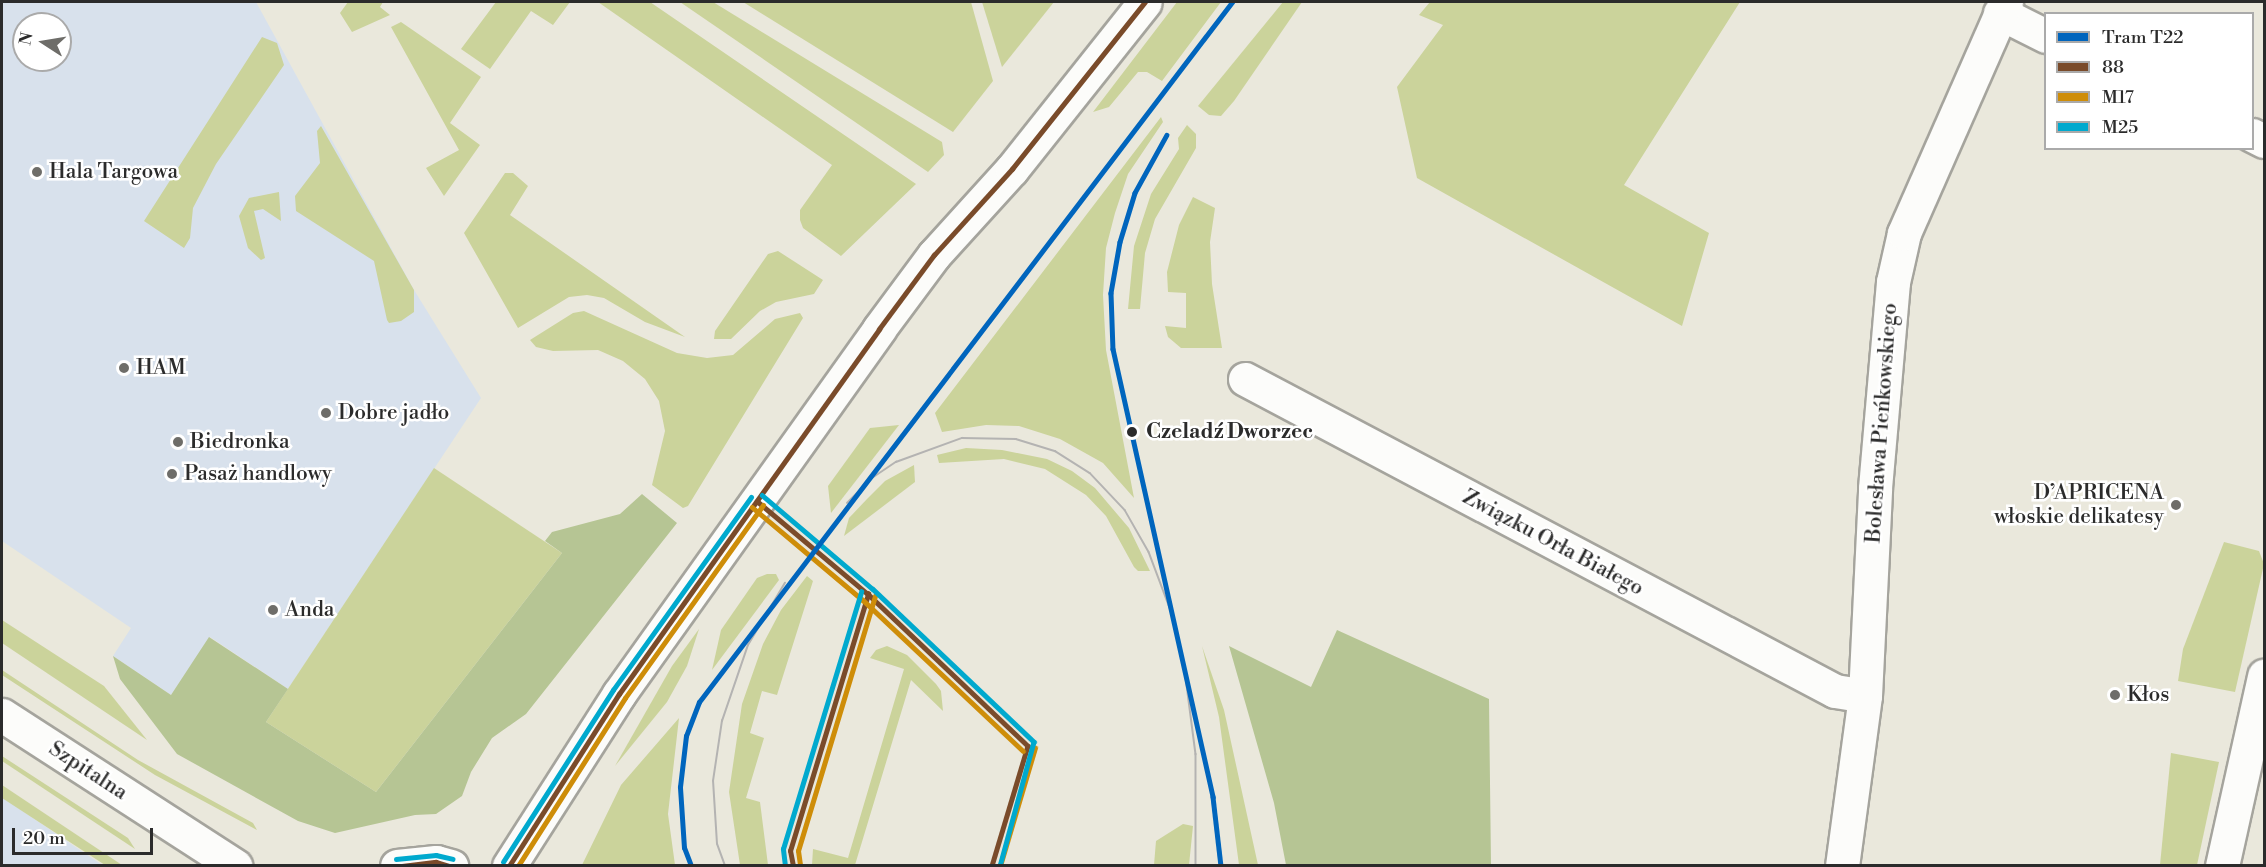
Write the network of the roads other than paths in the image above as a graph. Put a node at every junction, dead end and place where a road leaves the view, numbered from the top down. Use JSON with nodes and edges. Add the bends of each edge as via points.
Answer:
{"nodes":[{"id":1,"x":1145,"y":2,"type":"edge"},
{"id":2,"x":2003,"y":7,"type":"edge"},
{"id":3,"x":2044,"y":35,"type":"edge"},
{"id":4,"x":1245,"y":379,"type":"dead end"},
{"id":5,"x":2265,"y":676,"type":"edge"},
{"id":6,"x":1864,"y":696,"type":"junction"},
{"id":7,"x":2,"y":715,"type":"edge"},
{"id":8,"x":235,"y":866,"type":"edge"},
{"id":9,"x":397,"y":866,"type":"edge"},
{"id":10,"x":451,"y":866,"type":"edge"},
{"id":11,"x":509,"y":866,"type":"edge"},
{"id":12,"x":1842,"y":866,"type":"edge"},
{"id":13,"x":2222,"y":866,"type":"edge"}],
"edges":[{"from":1,"to":11,"type":"street","via":[[1012,169],[934,255],[879,329],[619,694]]},
{"from":2,"to":3,"type":"street"},
{"from":2,"to":6,"type":"street","name":"Bolesława Pieńkowskiego","via":[[1904,233],[1893,282],[1875,488]]},
{"from":4,"to":6,"type":"street","name":"Związku Orła Białego","via":[[1835,691]]},
{"from":5,"to":13,"type":"street"},
{"from":6,"to":12,"type":"street","name":"Bolesława Pieńkowskiego"},
{"from":7,"to":8,"type":"street","name":"Szpitalna"},
{"from":9,"to":10,"type":"street","via":[[436,862]]}]}
